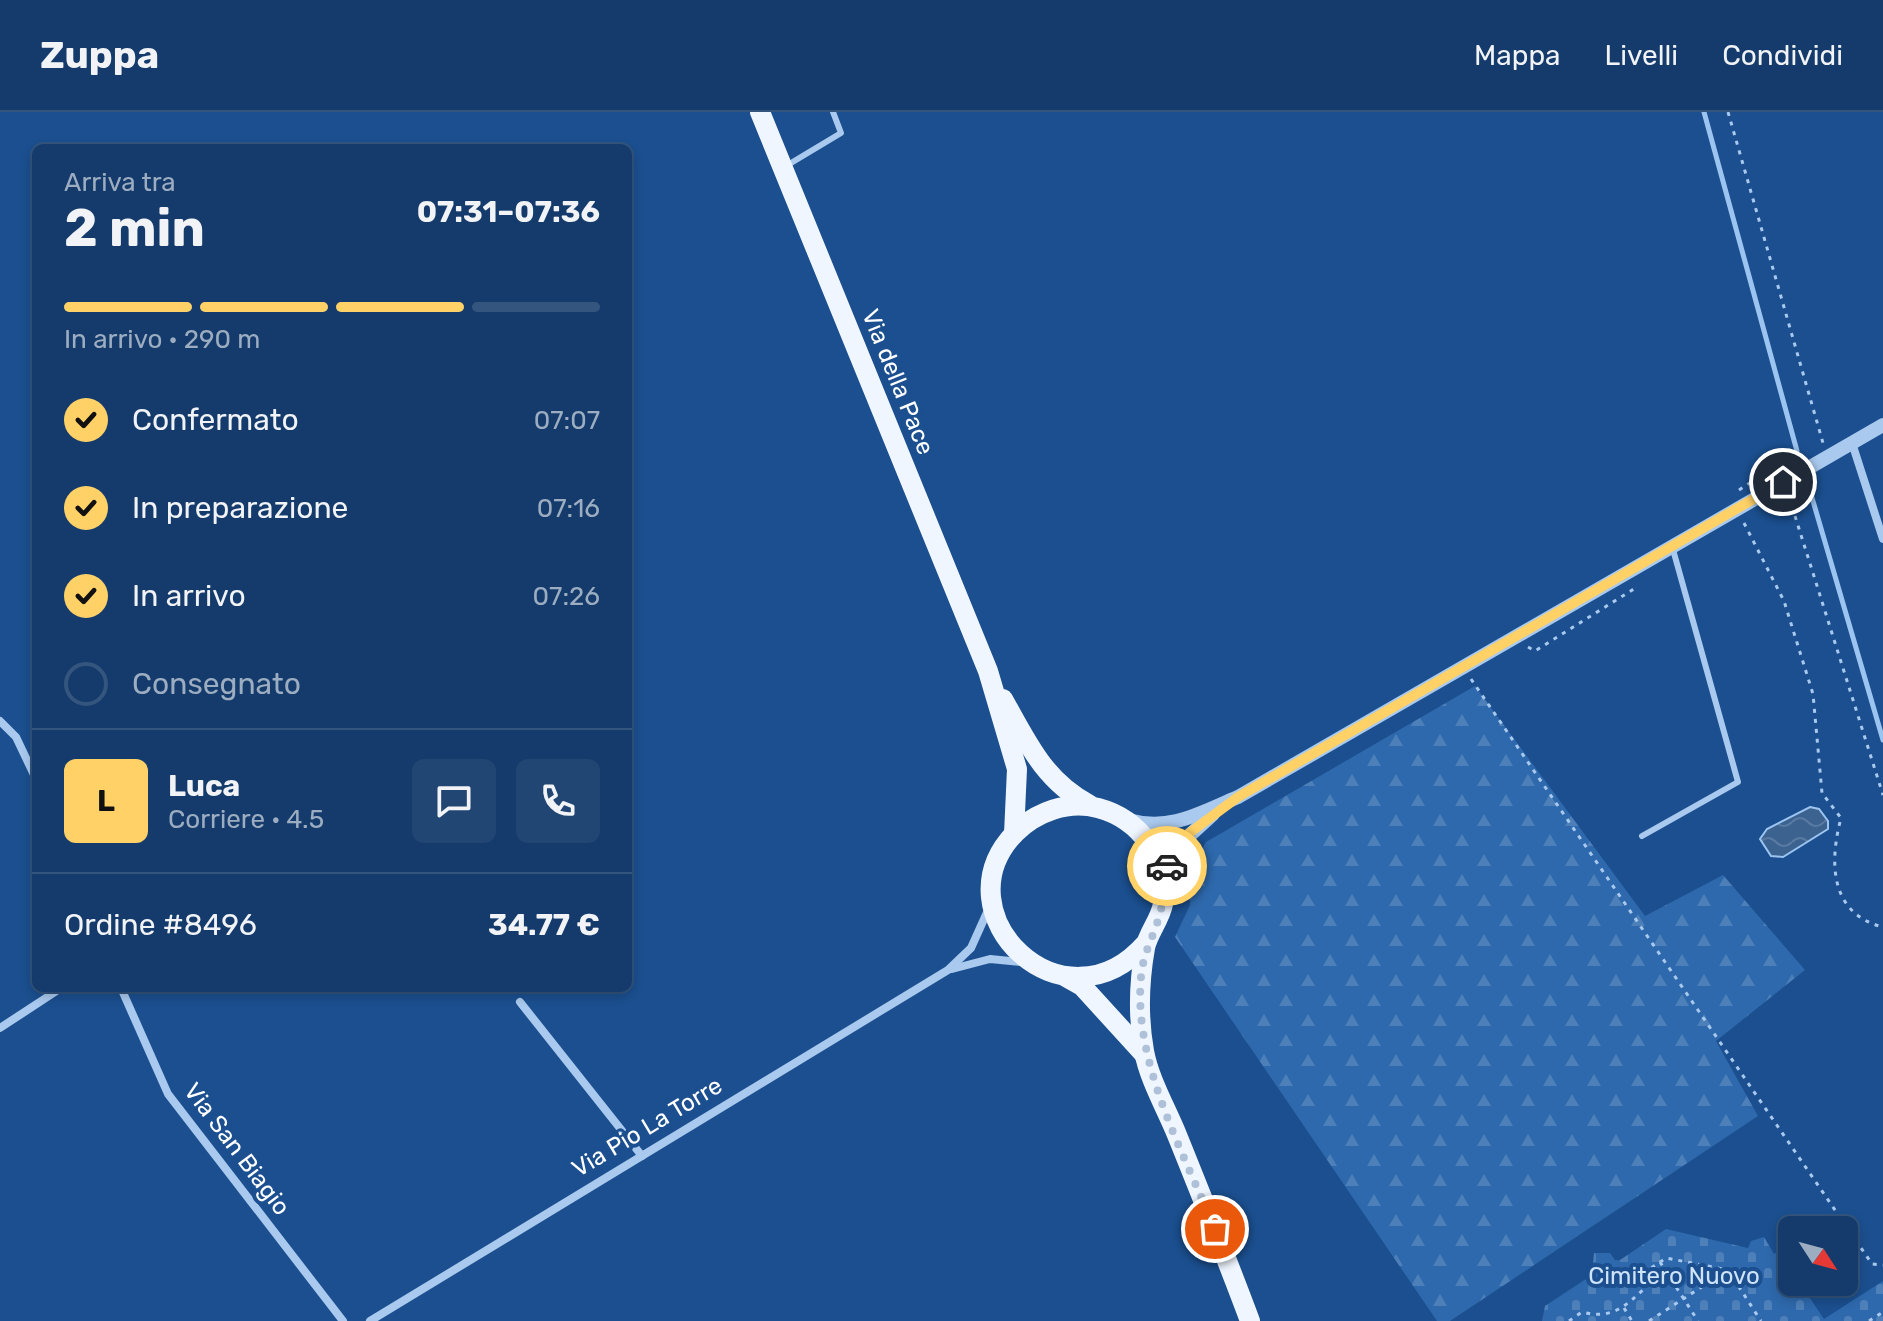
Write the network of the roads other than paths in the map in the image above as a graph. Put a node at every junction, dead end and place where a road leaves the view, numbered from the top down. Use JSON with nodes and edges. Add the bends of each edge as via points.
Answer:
{"nodes":[{"id":1,"x":760,"y":112,"type":"edge"},
{"id":2,"x":833,"y":112,"type":"edge"},
{"id":3,"x":783,"y":168,"type":"junction"},
{"id":4,"x":1883,"y":425,"type":"edge"},
{"id":5,"x":1852,"y":443,"type":"junction"},
{"id":6,"x":1883,"y":539,"type":"edge"},
{"id":7,"x":1672,"y":546,"type":"junction"},
{"id":8,"x":988,"y":671,"type":"junction"},
{"id":9,"x":0,"y":721,"type":"edge"},
{"id":10,"x":32,"y":771,"type":"edge"},
{"id":11,"x":1238,"y":797,"type":"junction"},
{"id":12,"x":1092,"y":807,"type":"junction"},
{"id":13,"x":1124,"y":819,"type":"junction"},
{"id":14,"x":1014,"y":834,"type":"junction"},
{"id":15,"x":1642,"y":836,"type":"dead end"},
{"id":16,"x":1162,"y":874,"type":"junction"},
{"id":17,"x":992,"y":896,"type":"junction"},
{"id":18,"x":1146,"y":943,"type":"junction"},
{"id":19,"x":1033,"y":965,"type":"junction"},
{"id":20,"x":948,"y":970,"type":"junction"},
{"id":21,"x":1066,"y":977,"type":"junction"},
{"id":22,"x":55,"y":992,"type":"edge"},
{"id":23,"x":123,"y":992,"type":"edge"},
{"id":24,"x":520,"y":1002,"type":"dead end"},
{"id":25,"x":0,"y":1028,"type":"edge"},
{"id":26,"x":1144,"y":1054,"type":"junction"},
{"id":27,"x":642,"y":1156,"type":"junction"},
{"id":28,"x":343,"y":1321,"type":"edge"},
{"id":29,"x":370,"y":1321,"type":"edge"},
{"id":30,"x":1250,"y":1321,"type":"edge"}],
"edges":[{"from":1,"to":3,"type":"main road","name":"Via della Pace"},
{"from":2,"to":3,"type":"lane","via":[[841,133]]},
{"from":3,"to":8,"type":"main road","name":"Via della Pace"},
{"from":4,"to":5,"type":"street"},
{"from":5,"to":6,"type":"street"},
{"from":5,"to":7,"type":"street"},
{"from":7,"to":11,"type":"street"},
{"from":7,"to":15,"type":"lane","via":[[1738,782]]},
{"from":8,"to":12,"type":"main road","name":"Via della Pace","via":[[1037,762],[1060,787]]},
{"from":8,"to":14,"type":"main road","name":"Via della Pace","via":[[1017,769]]},
{"from":9,"to":10,"type":"street","via":[[16,737]]},
{"from":11,"to":13,"type":"street","via":[[1174,824]]},
{"from":11,"to":16,"type":"street","via":[[1188,834]]},
{"from":12,"to":13,"type":"main road"},
{"from":12,"to":14,"type":"main road","via":[[1050,810]]},
{"from":13,"to":16,"type":"main road","via":[[1149,842]]},
{"from":14,"to":17,"type":"main road","via":[[998,859]]},
{"from":16,"to":18,"type":"main road","via":[[1163,903]]},
{"from":17,"to":19,"type":"main road","via":[[1004,935]]},
{"from":17,"to":20,"type":"street","name":"Via Pio La Torre","via":[[978,938]]},
{"from":18,"to":21,"type":"main road","via":[[1111,971]]},
{"from":18,"to":26,"type":"main road","via":[[1140,989]]},
{"from":19,"to":20,"type":"street","name":"Via Pio La Torre","via":[[990,959]]},
{"from":19,"to":21,"type":"main road"},
{"from":20,"to":27,"type":"street","name":"Via Pio La Torre"},
{"from":21,"to":26,"type":"main road","via":[[1105,1008]]},
{"from":22,"to":25,"type":"street"},
{"from":23,"to":28,"type":"street","name":"Via San Biagio","via":[[168,1094]]},
{"from":24,"to":27,"type":"street"},
{"from":26,"to":30,"type":"main road"},
{"from":27,"to":29,"type":"street","name":"Via Pio La Torre"}]}
